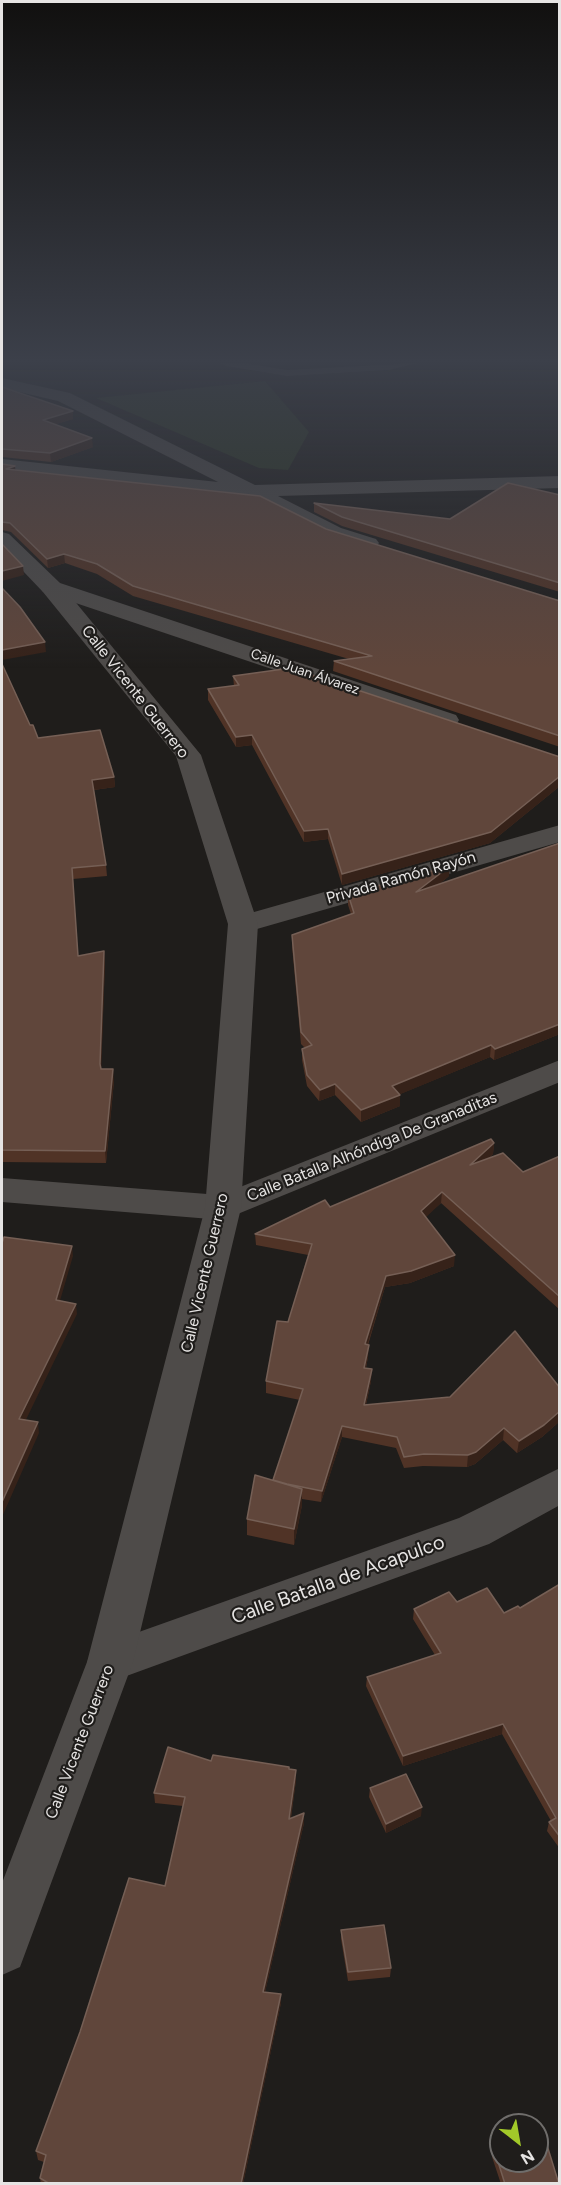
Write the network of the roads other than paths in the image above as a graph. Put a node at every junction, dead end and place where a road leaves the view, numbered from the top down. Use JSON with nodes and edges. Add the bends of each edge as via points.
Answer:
{"nodes":[{"id":1,"x":2,"y":465,"type":"edge"},
{"id":2,"x":198,"y":465,"type":"edge"},
{"id":3,"x":560,"y":483,"type":"edge"},
{"id":4,"x":250,"y":491,"type":"junction"},
{"id":5,"x":2,"y":538,"type":"edge"},
{"id":6,"x":390,"y":550,"type":"edge"},
{"id":7,"x":51,"y":587,"type":"junction"},
{"id":8,"x":469,"y":728,"type":"edge"},
{"id":9,"x":560,"y":833,"type":"edge"},
{"id":10,"x":243,"y":924,"type":"junction"},
{"id":11,"x":560,"y":1070,"type":"edge"},
{"id":12,"x":2,"y":1190,"type":"edge"},
{"id":13,"x":223,"y":1208,"type":"junction"},
{"id":14,"x":560,"y":1485,"type":"edge"},
{"id":15,"x":110,"y":1662,"type":"junction"},
{"id":16,"x":2,"y":1949,"type":"edge"}],
"edges":[{"from":1,"to":4,"type":"street"},
{"from":2,"to":4,"type":"street"},
{"from":3,"to":4,"type":"street"},
{"from":4,"to":6,"type":"street","via":[[334,532]]},
{"from":5,"to":7,"type":"street","name":"Calle Vicente Guerrero"},
{"from":7,"to":8,"type":"street","name":"Calle Juan Álvarez"},
{"from":7,"to":10,"type":"street","name":"Calle Vicente Guerrero","via":[[188,755]]},
{"from":9,"to":10,"type":"street","name":"Privada Ramón Rayón"},
{"from":10,"to":13,"type":"street","name":"Calle Vicente Guerrero"},
{"from":11,"to":13,"type":"street","name":"Calle Batalla Alhóndiga De Granaditas"},
{"from":12,"to":13,"type":"street","name":"Calle Batalla Alhóndiga De Granaditas"},
{"from":13,"to":15,"type":"street","name":"Calle Vicente Guerrero"},
{"from":14,"to":15,"type":"street","name":"Calle Batalla de Acapulco","via":[[474,1531]]},
{"from":15,"to":16,"type":"street","name":"Calle Vicente Guerrero"}]}
